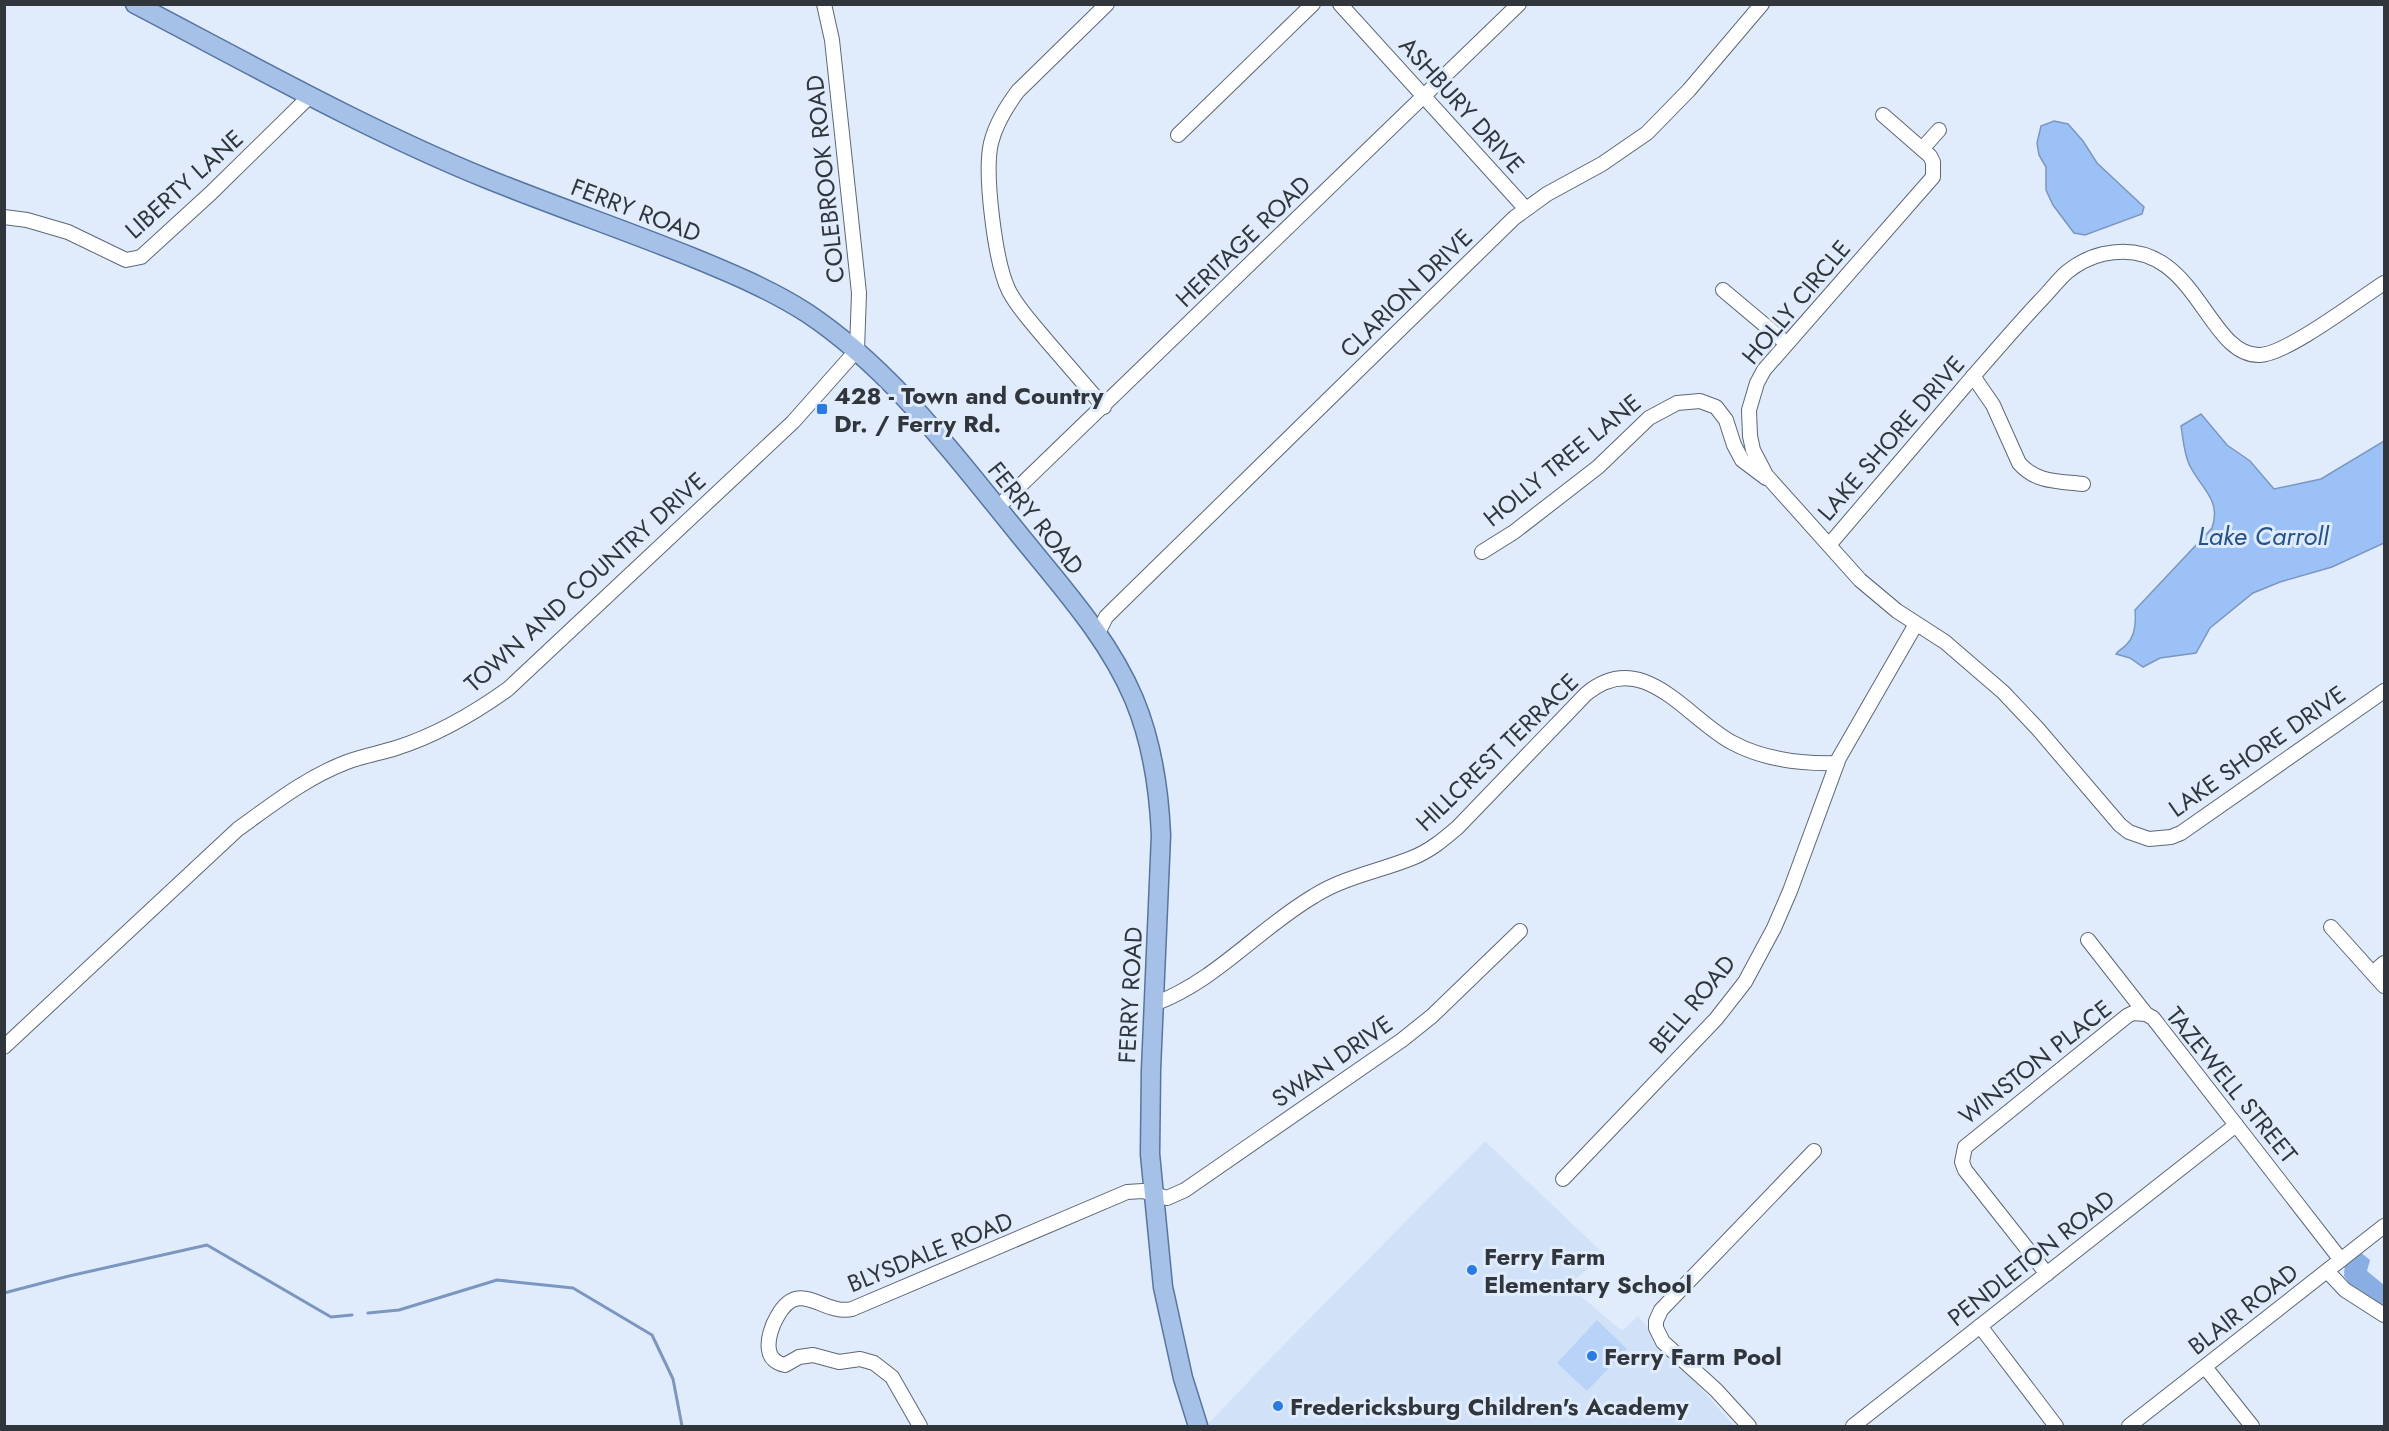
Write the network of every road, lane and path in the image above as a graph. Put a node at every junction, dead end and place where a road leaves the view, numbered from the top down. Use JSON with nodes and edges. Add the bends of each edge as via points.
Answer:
{"nodes":[{"id":1,"x":135,"y":4,"type":"edge"},
{"id":2,"x":824,"y":4,"type":"edge"},
{"id":3,"x":1107,"y":4,"type":"edge"},
{"id":4,"x":1313,"y":4,"type":"edge"},
{"id":5,"x":1340,"y":4,"type":"edge"},
{"id":6,"x":1519,"y":4,"type":"edge"},
{"id":7,"x":1762,"y":4,"type":"edge"},
{"id":8,"x":311,"y":95,"type":"junction"},
{"id":9,"x":1425,"y":96,"type":"junction"},
{"id":10,"x":1883,"y":115,"type":"dead end"},
{"id":11,"x":1939,"y":130,"type":"dead end"},
{"id":12,"x":1178,"y":135,"type":"dead end"},
{"id":13,"x":1922,"y":149,"type":"junction"},
{"id":14,"x":1526,"y":209,"type":"junction"},
{"id":15,"x":4,"y":217,"type":"edge"},
{"id":16,"x":2385,"y":283,"type":"edge"},
{"id":17,"x":1723,"y":290,"type":"dead end"},
{"id":18,"x":1786,"y":343,"type":"junction"},
{"id":19,"x":857,"y":350,"type":"junction"},
{"id":20,"x":1973,"y":376,"type":"junction"},
{"id":21,"x":1104,"y":407,"type":"junction"},
{"id":22,"x":1772,"y":482,"type":"junction"},
{"id":23,"x":2083,"y":484,"type":"dead end"},
{"id":24,"x":998,"y":508,"type":"junction"},
{"id":25,"x":1829,"y":545,"type":"junction"},
{"id":26,"x":1482,"y":552,"type":"dead end"},
{"id":27,"x":1916,"y":624,"type":"junction"},
{"id":28,"x":1097,"y":634,"type":"junction"},
{"id":29,"x":2385,"y":691,"type":"edge"},
{"id":30,"x":1837,"y":763,"type":"junction"},
{"id":31,"x":2331,"y":927,"type":"dead end"},
{"id":32,"x":1520,"y":931,"type":"dead end"},
{"id":33,"x":2088,"y":940,"type":"dead end"},
{"id":34,"x":2385,"y":963,"type":"edge"},
{"id":35,"x":2373,"y":973,"type":"junction"},
{"id":36,"x":2385,"y":986,"type":"edge"},
{"id":37,"x":1154,"y":1004,"type":"junction"},
{"id":38,"x":2145,"y":1014,"type":"junction"},
{"id":39,"x":4,"y":1047,"type":"edge"},
{"id":40,"x":2236,"y":1125,"type":"junction"},
{"id":41,"x":1814,"y":1151,"type":"dead end"},
{"id":42,"x":1563,"y":1179,"type":"dead end"},
{"id":43,"x":1153,"y":1194,"type":"junction"},
{"id":44,"x":2385,"y":1226,"type":"edge"},
{"id":45,"x":2342,"y":1260,"type":"junction"},
{"id":46,"x":2326,"y":1271,"type":"junction"},
{"id":47,"x":2048,"y":1274,"type":"junction"},
{"id":48,"x":2385,"y":1315,"type":"edge"},
{"id":49,"x":1980,"y":1326,"type":"junction"},
{"id":50,"x":2205,"y":1367,"type":"junction"},
{"id":51,"x":920,"y":1426,"type":"edge"},
{"id":52,"x":1198,"y":1426,"type":"edge"},
{"id":53,"x":1749,"y":1426,"type":"edge"},
{"id":54,"x":1853,"y":1426,"type":"edge"},
{"id":55,"x":2056,"y":1426,"type":"edge"},
{"id":56,"x":2129,"y":1426,"type":"edge"},
{"id":57,"x":2252,"y":1426,"type":"edge"}],
"edges":[{"from":1,"to":8,"type":"main road","name":"FERRY ROAD"},
{"from":2,"to":19,"type":"street","name":"COLEBROOK ROAD","via":[[832,40],[859,293]]},
{"from":3,"to":21,"type":"street","via":[[1008,103],[995,128],[988,172],[997,255],[1008,290],[1024,315]]},
{"from":4,"to":12,"type":"street"},
{"from":5,"to":9,"type":"street","name":"ASHBURY DRIVE"},
{"from":6,"to":9,"type":"street","name":"HERITAGE ROAD"},
{"from":7,"to":14,"type":"street","name":"CLARION DRIVE","via":[[1647,133]]},
{"from":8,"to":15,"type":"street","name":"LIBERTY LANE","via":[[141,257],[126,260],[68,232]]},
{"from":8,"to":19,"type":"main road","name":"FERRY ROAD","via":[[463,168],[751,282],[805,312]]},
{"from":9,"to":14,"type":"street","name":"ASHBURY DRIVE"},
{"from":9,"to":21,"type":"street","name":"HERITAGE ROAD"},
{"from":10,"to":13,"type":"street"},
{"from":11,"to":13,"type":"street"},
{"from":13,"to":18,"type":"street","name":"HOLLY CIRCLE","via":[[1935,170],[1930,183]]},
{"from":14,"to":28,"type":"street","name":"CLARION DRIVE","via":[[1113,609]]},
{"from":16,"to":20,"type":"street","name":"LAKE SHORE DRIVE","via":[[2288,346],[2261,355],[2250,354],[2226,338],[2172,269],[2146,255],[2103,254],[2067,273]]},
{"from":17,"to":18,"type":"street"},
{"from":18,"to":22,"type":"street","name":"HOLLY CIRCLE","via":[[1757,383],[1749,410],[1753,450]]},
{"from":19,"to":24,"type":"main road","name":"FERRY ROAD","via":[[904,395]]},
{"from":19,"to":39,"type":"street","name":"TOWN AND COUNTRY DRIVE","via":[[793,422],[508,689],[434,734],[348,762],[272,804],[238,829]]},
{"from":20,"to":23,"type":"street","via":[[1993,405],[2025,471],[2042,479]]},
{"from":20,"to":25,"type":"street","name":"LAKE SHORE DRIVE"},
{"from":21,"to":24,"type":"street","name":"HERITAGE ROAD"},
{"from":22,"to":25,"type":"street","name":"HOLLY CIRCLE"},
{"from":22,"to":26,"type":"street","name":"HOLLY TREE LANE","via":[[1742,460],[1726,420],[1716,407],[1700,401],[1677,403],[1649,418],[1598,467]]},
{"from":24,"to":28,"type":"main road","name":"FERRY ROAD"},
{"from":25,"to":27,"type":"street","name":"LAKE SHORE DRIVE","via":[[1860,580]]},
{"from":27,"to":29,"type":"street","name":"LAKE SHORE DRIVE","via":[[1945,642],[2003,693],[2120,825],[2149,839],[2181,833]]},
{"from":27,"to":30,"type":"street"},
{"from":28,"to":37,"type":"main road","name":"FERRY ROAD","via":[[1135,700],[1158,792],[1161,835]]},
{"from":30,"to":37,"type":"street","name":"HILLCREST TERRACE","via":[[1798,762],[1748,750],[1720,735],[1652,684],[1633,678],[1603,683],[1586,694],[1440,842],[1413,857],[1315,895],[1202,980]]},
{"from":30,"to":42,"type":"street","name":"BELL ROAD","via":[[1790,891],[1745,982],[1716,1019]]},
{"from":31,"to":35,"type":"street"},
{"from":32,"to":43,"type":"street","name":"SWAN DRIVE","via":[[1402,1040],[1185,1191],[1167,1198]]},
{"from":33,"to":38,"type":"street","name":"TAZEWELL STREET"},
{"from":34,"to":35,"type":"street"},
{"from":35,"to":36,"type":"street"},
{"from":37,"to":43,"type":"main road","name":"FERRY ROAD","via":[[1150,1117]]},
{"from":38,"to":40,"type":"street","name":"TAZEWELL STREET"},
{"from":38,"to":47,"type":"street","name":"WINSTON PLACE","via":[[2127,1016],[1965,1147],[1965,1170]]},
{"from":40,"to":45,"type":"street","name":"TAZEWELL STREET"},
{"from":40,"to":47,"type":"street","name":"PENDLETON ROAD"},
{"from":41,"to":53,"type":"street","via":[[1661,1310],[1656,1321],[1665,1344]]},
{"from":43,"to":51,"type":"street","name":"BLYSDALE ROAD","via":[[1126,1192],[852,1310],[837,1310],[805,1298],[784,1307],[774,1322],[768,1344],[775,1361],[785,1365],[813,1355],[839,1362],[860,1359],[874,1363],[892,1377]]},
{"from":43,"to":52,"type":"main road","name":"FERRY ROAD","via":[[1171,1329]]},
{"from":44,"to":45,"type":"street","name":"BLAIR ROAD"},
{"from":45,"to":46,"type":"street","name":"BLAIR ROAD"},
{"from":46,"to":48,"type":"street","via":[[2345,1290]]},
{"from":46,"to":50,"type":"street","name":"BLAIR ROAD"},
{"from":47,"to":49,"type":"street","name":"PENDLETON ROAD"},
{"from":49,"to":54,"type":"street","name":"PENDLETON ROAD"},
{"from":49,"to":55,"type":"street"},
{"from":50,"to":56,"type":"street","name":"BLAIR ROAD"},
{"from":50,"to":57,"type":"street"}]}
